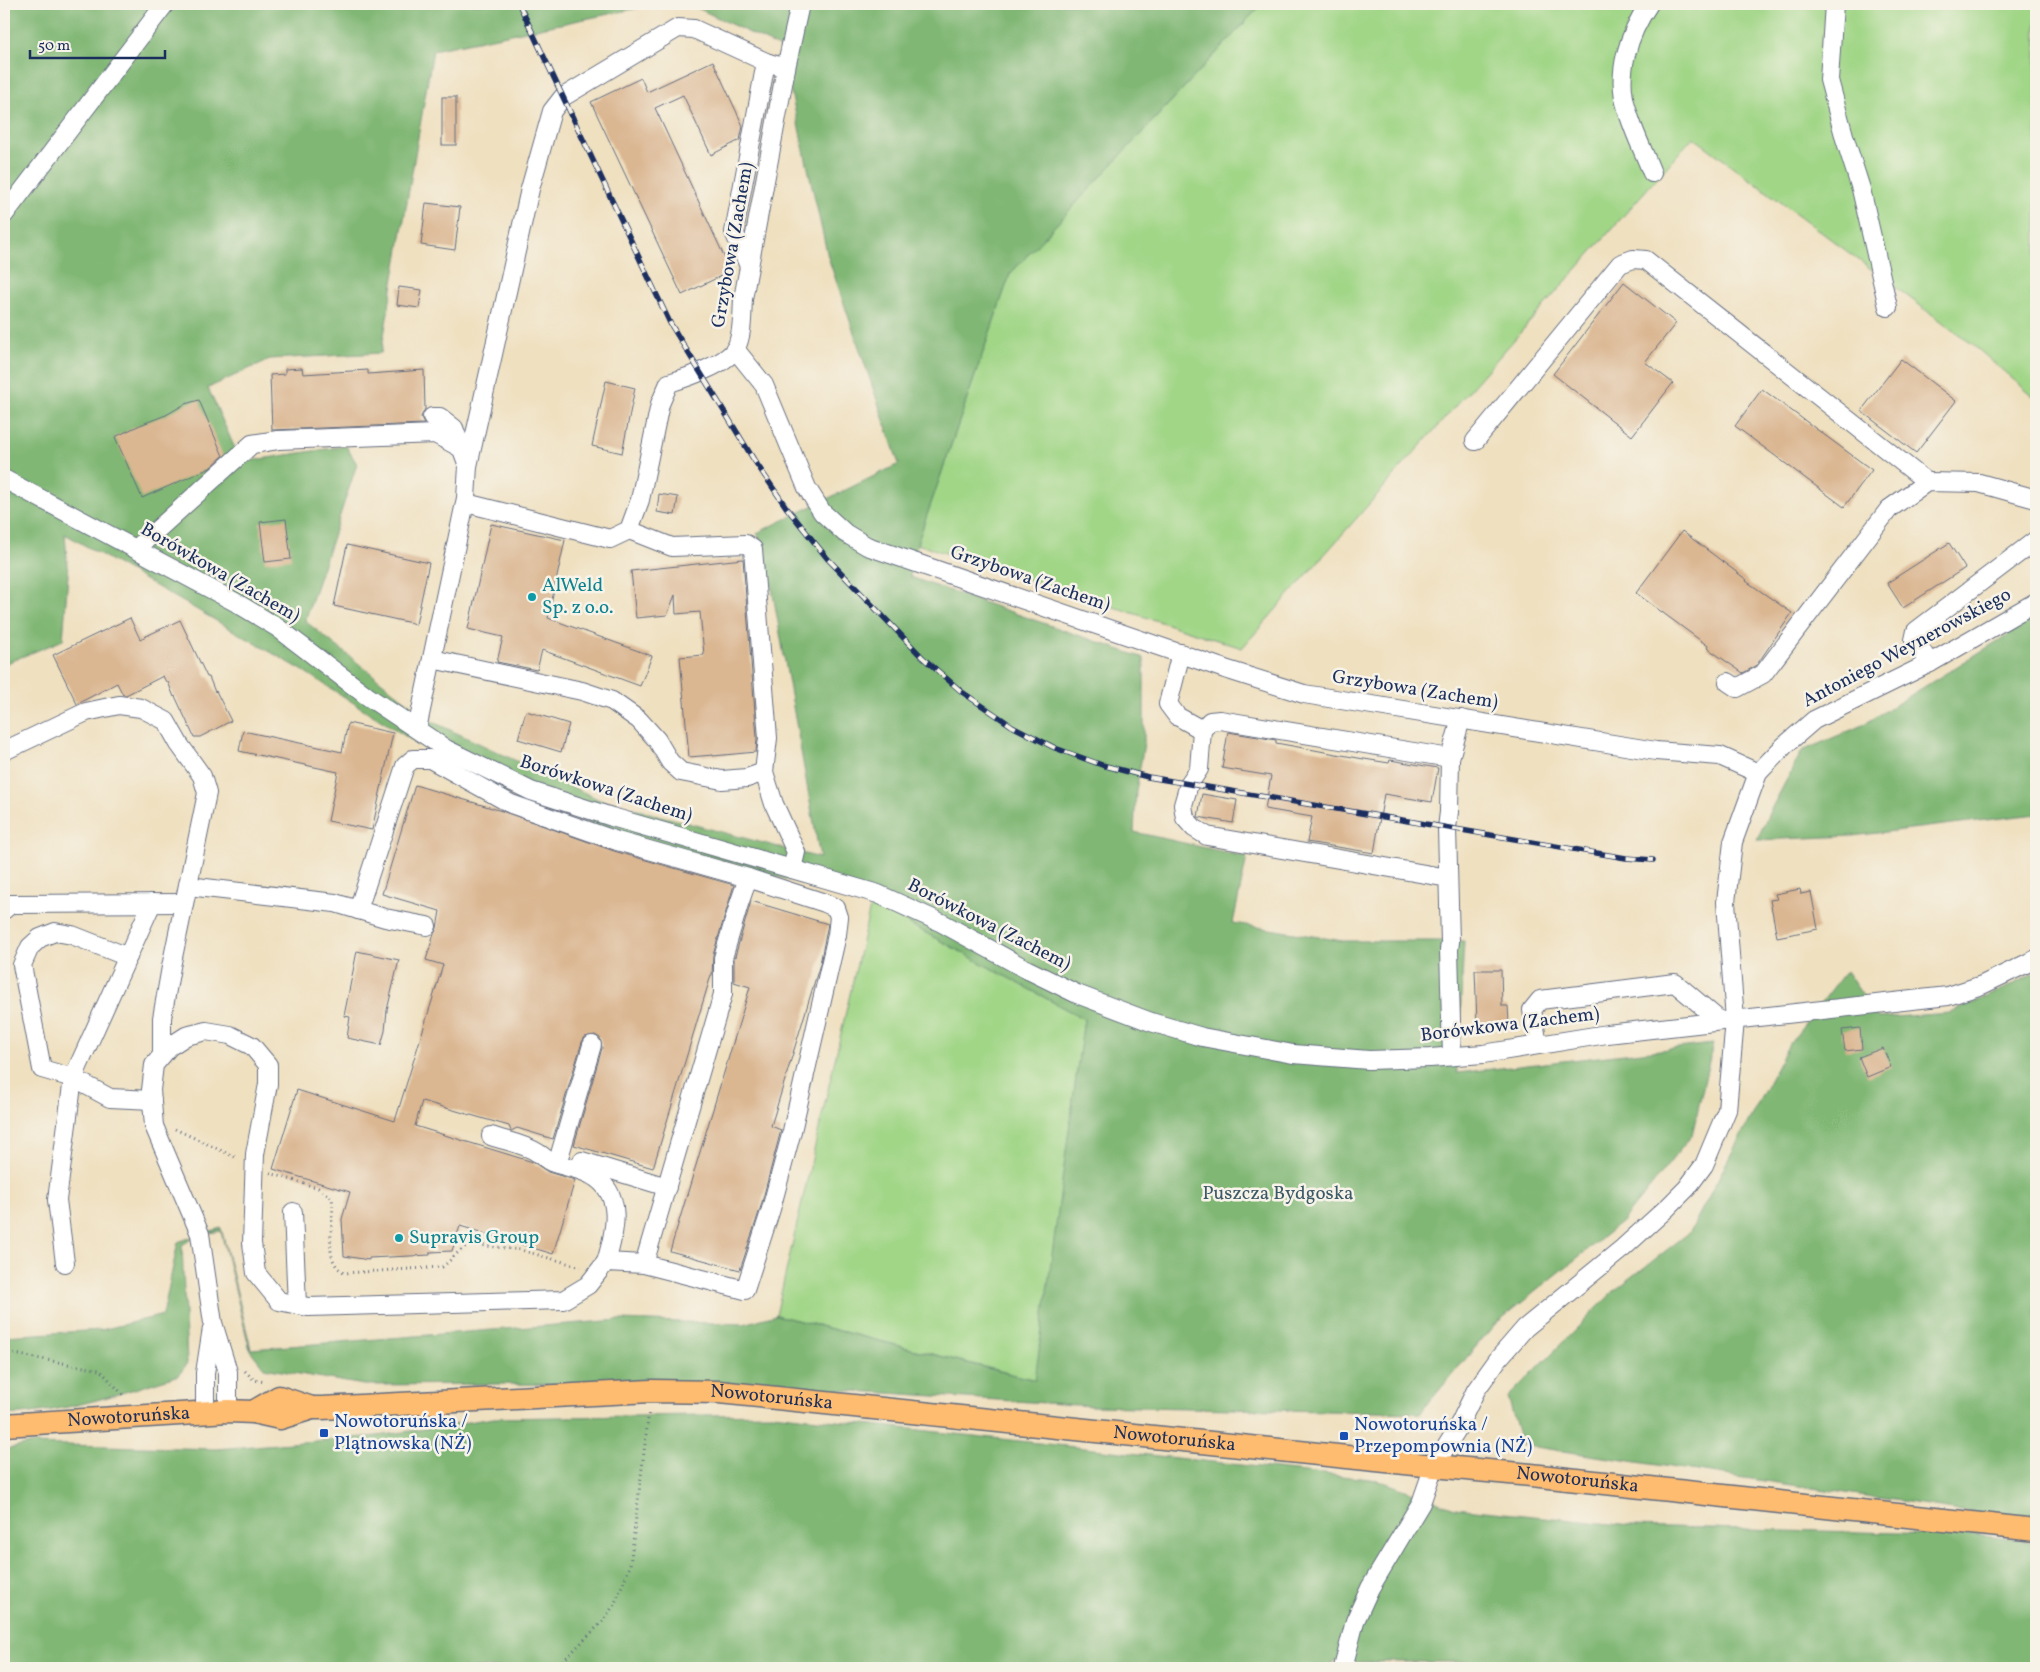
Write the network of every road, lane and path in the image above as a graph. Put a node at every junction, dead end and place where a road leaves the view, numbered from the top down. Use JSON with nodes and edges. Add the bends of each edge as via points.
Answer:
{"nodes":[{"id":1,"x":165,"y":4,"type":"edge"},
{"id":2,"x":800,"y":4,"type":"edge"},
{"id":3,"x":1649,"y":4,"type":"edge"},
{"id":4,"x":1834,"y":4,"type":"edge"},
{"id":5,"x":766,"y":62,"type":"junction"},
{"id":6,"x":786,"y":68,"type":"junction"},
{"id":7,"x":1652,"y":173,"type":"dead end"},
{"id":8,"x":4,"y":215,"type":"edge"},
{"id":9,"x":749,"y":266,"type":"junction"},
{"id":10,"x":1888,"y":307,"type":"dead end"},
{"id":11,"x":735,"y":349,"type":"junction"},
{"id":12,"x":432,"y":417,"type":"dead end"},
{"id":13,"x":1475,"y":441,"type":"dead end"},
{"id":14,"x":461,"y":448,"type":"junction"},
{"id":15,"x":468,"y":466,"type":"junction"},
{"id":16,"x":4,"y":479,"type":"edge"},
{"id":17,"x":1927,"y":482,"type":"junction"},
{"id":18,"x":2036,"y":500,"type":"edge"},
{"id":19,"x":466,"y":503,"type":"junction"},
{"id":20,"x":629,"y":530,"type":"junction"},
{"id":21,"x":2036,"y":540,"type":"edge"},
{"id":22,"x":136,"y":549,"type":"junction"},
{"id":23,"x":2036,"y":602,"type":"edge"},
{"id":24,"x":1181,"y":653,"type":"junction"},
{"id":25,"x":432,"y":659,"type":"junction"},
{"id":26,"x":1930,"y":663,"type":"junction"},
{"id":27,"x":1728,"y":682,"type":"dead end"},
{"id":28,"x":1461,"y":719,"type":"junction"},
{"id":29,"x":417,"y":729,"type":"junction"},
{"id":30,"x":1202,"y":730,"type":"junction"},
{"id":31,"x":4,"y":751,"type":"edge"},
{"id":32,"x":1450,"y":758,"type":"junction"},
{"id":33,"x":764,"y":772,"type":"junction"},
{"id":34,"x":1758,"y":773,"type":"junction"},
{"id":35,"x":792,"y":869,"type":"junction"},
{"id":36,"x":748,"y":878,"type":"junction"},
{"id":37,"x":1448,"y":878,"type":"junction"},
{"id":38,"x":188,"y":886,"type":"junction"},
{"id":39,"x":152,"y":904,"type":"junction"},
{"id":40,"x":184,"y":904,"type":"junction"},
{"id":41,"x":4,"y":910,"type":"edge"},
{"id":42,"x":358,"y":910,"type":"junction"},
{"id":43,"x":427,"y":926,"type":"dead end"},
{"id":44,"x":128,"y":957,"type":"junction"},
{"id":45,"x":2036,"y":959,"type":"edge"},
{"id":46,"x":1727,"y":1020,"type":"junction"},
{"id":47,"x":592,"y":1045,"type":"dead end"},
{"id":48,"x":1538,"y":1045,"type":"junction"},
{"id":49,"x":162,"y":1055,"type":"junction"},
{"id":50,"x":1452,"y":1056,"type":"junction"},
{"id":51,"x":73,"y":1078,"type":"junction"},
{"id":52,"x":152,"y":1100,"type":"junction"},
{"id":53,"x":154,"y":1120,"type":"junction"},
{"id":54,"x":490,"y":1136,"type":"dead end"},
{"id":55,"x":537,"y":1152,"type":"junction"},
{"id":56,"x":560,"y":1154,"type":"junction"},
{"id":57,"x":254,"y":1166,"type":"junction"},
{"id":58,"x":667,"y":1188,"type":"junction"},
{"id":59,"x":293,"y":1212,"type":"dead end"},
{"id":60,"x":65,"y":1263,"type":"dead end"},
{"id":61,"x":644,"y":1264,"type":"junction"},
{"id":62,"x":601,"y":1268,"type":"junction"},
{"id":63,"x":297,"y":1305,"type":"junction"},
{"id":64,"x":213,"y":1323,"type":"junction"},
{"id":65,"x":4,"y":1352,"type":"edge"},
{"id":66,"x":651,"y":1391,"type":"junction"},
{"id":67,"x":128,"y":1400,"type":"dead end"},
{"id":68,"x":228,"y":1411,"type":"junction"},
{"id":69,"x":205,"y":1413,"type":"junction"},
{"id":70,"x":4,"y":1425,"type":"edge"},
{"id":71,"x":1434,"y":1466,"type":"junction"},
{"id":72,"x":2036,"y":1530,"type":"edge"},
{"id":73,"x":556,"y":1668,"type":"edge"},
{"id":74,"x":1343,"y":1668,"type":"edge"}],
"edges":[{"from":1,"to":8,"type":"street"},
{"from":2,"to":6,"type":"street","name":"Grzybowa (Zachem)"},
{"from":3,"to":7,"type":"street","via":[[1639,18],[1628,45],[1623,79],[1626,107]]},
{"from":4,"to":10,"type":"street","via":[[1830,80],[1861,189]]},
{"from":5,"to":6,"type":"street"},
{"from":5,"to":9,"type":"street","via":[[734,232]]},
{"from":5,"to":15,"type":"street","via":[[694,28],[678,28],[563,97],[552,111],[530,189]]},
{"from":6,"to":9,"type":"street","name":"Grzybowa (Zachem)"},
{"from":9,"to":11,"type":"street","name":"Grzybowa (Zachem)"},
{"from":11,"to":20,"type":"street","via":[[725,360],[694,376],[669,383],[660,404],[640,500]]},
{"from":11,"to":24,"type":"street","name":"Grzybowa (Zachem)","via":[[764,385],[807,488],[822,512],[845,533],[868,546]]},
{"from":12,"to":14,"type":"street","via":[[440,417],[454,428]]},
{"from":13,"to":17,"type":"street","via":[[1620,264],[1633,259],[1646,260]]},
{"from":14,"to":15,"type":"street"},
{"from":14,"to":22,"type":"street","via":[[435,434],[278,440],[252,444]]},
{"from":15,"to":19,"type":"street"},
{"from":16,"to":22,"type":"street","name":"Borówkowa (Zachem)"},
{"from":17,"to":18,"type":"street","via":[[1979,483]]},
{"from":17,"to":27,"type":"street","via":[[1889,509],[1763,674],[1737,688]]},
{"from":19,"to":20,"type":"street","via":[[610,538]]},
{"from":19,"to":25,"type":"street"},
{"from":20,"to":33,"type":"street","via":[[672,547],[746,544],[753,549],[768,738]]},
{"from":21,"to":26,"type":"street","via":[[1916,631],[1914,640]]},
{"from":22,"to":29,"type":"street","name":"Borówkowa (Zachem)","via":[[278,628]]},
{"from":23,"to":26,"type":"street","name":"Antoniego Weynerowskiego"},
{"from":24,"to":28,"type":"street","name":"Grzybowa (Zachem)","via":[[1304,694]]},
{"from":24,"to":30,"type":"street","via":[[1168,704],[1177,716]]},
{"from":25,"to":29,"type":"street"},
{"from":25,"to":33,"type":"street","via":[[612,701],[639,720],[657,740],[670,762],[682,772],[722,780],[747,778]]},
{"from":26,"to":34,"type":"street","name":"Antoniego Weynerowskiego","via":[[1814,720]]},
{"from":28,"to":32,"type":"street"},
{"from":28,"to":34,"type":"street","name":"Grzybowa (Zachem)","via":[[1656,751],[1720,756]]},
{"from":29,"to":35,"type":"street","name":"Borówkowa (Zachem)","via":[[446,748],[531,791]]},
{"from":30,"to":32,"type":"street","via":[[1210,721],[1220,720]]},
{"from":30,"to":37,"type":"street","via":[[1199,769],[1189,784],[1183,805],[1185,818],[1207,836]]},
{"from":31,"to":38,"type":"street","via":[[86,712],[119,705],[141,708],[166,721],[202,776],[207,793]]},
{"from":32,"to":37,"type":"street"},
{"from":33,"to":35,"type":"street","via":[[774,804],[796,852]]},
{"from":34,"to":46,"type":"street","name":"Antoniego Weynerowskiego","via":[[1733,842],[1726,902]]},
{"from":35,"to":50,"type":"street","name":"Borówkowa (Zachem)","via":[[878,894],[942,923],[1077,994],[1202,1037],[1293,1054],[1368,1060]]},
{"from":36,"to":42,"type":"street","via":[[617,841],[511,804],[430,759],[413,759],[405,766]]},
{"from":36,"to":58,"type":"street","via":[[723,958],[723,994]]},
{"from":36,"to":61,"type":"street","via":[[825,903],[836,908],[839,917],[792,1131],[771,1210],[745,1290]]},
{"from":37,"to":50,"type":"street"},
{"from":38,"to":40,"type":"street"},
{"from":38,"to":42,"type":"street","via":[[336,903]]},
{"from":39,"to":40,"type":"street"},
{"from":39,"to":41,"type":"street","via":[[11,904]]},
{"from":39,"to":44,"type":"street"},
{"from":40,"to":49,"type":"street","via":[[162,1018]]},
{"from":42,"to":43,"type":"street"},
{"from":44,"to":51,"type":"street"},
{"from":44,"to":51,"type":"street","via":[[72,935],[55,932],[40,938],[30,947],[22,965],[42,1069]]},
{"from":45,"to":46,"type":"street","name":"Borówkowa (Zachem)","via":[[1982,985],[1948,996]]},
{"from":46,"to":48,"type":"street","name":"Borówkowa (Zachem)"},
{"from":46,"to":48,"type":"street","via":[[1675,983],[1540,1000],[1532,1010]]},
{"from":46,"to":71,"type":"street","name":"Antoniego Weynerowskiego","via":[[1727,1110],[1704,1165],[1668,1207],[1524,1328],[1476,1390]]},
{"from":47,"to":56,"type":"street"},
{"from":48,"to":50,"type":"street","name":"Borówkowa (Zachem)"},
{"from":49,"to":52,"type":"street","via":[[154,1065]]},
{"from":49,"to":57,"type":"street","via":[[186,1036],[206,1030],[230,1035],[252,1046],[268,1065],[268,1084]]},
{"from":51,"to":52,"type":"street","via":[[110,1098]]},
{"from":51,"to":60,"type":"street","via":[[57,1200]]},
{"from":52,"to":53,"type":"street"},
{"from":53,"to":57,"type":"path"},
{"from":53,"to":64,"type":"street","via":[[200,1234]]},
{"from":54,"to":55,"type":"street"},
{"from":55,"to":56,"type":"street"},
{"from":55,"to":62,"type":"street","via":[[549,1161],[590,1173],[607,1189],[616,1219]]},
{"from":56,"to":58,"type":"street"},
{"from":57,"to":62,"type":"path","via":[[318,1188],[332,1198],[330,1257],[345,1273],[442,1267],[470,1244],[521,1250]]},
{"from":57,"to":63,"type":"street","via":[[252,1243],[256,1273],[279,1301]]},
{"from":58,"to":61,"type":"street"},
{"from":59,"to":63,"type":"street"},
{"from":61,"to":62,"type":"street"},
{"from":62,"to":63,"type":"street","via":[[588,1285],[563,1300]]},
{"from":64,"to":68,"type":"street","via":[[228,1372]]},
{"from":64,"to":69,"type":"street","via":[[205,1372]]},
{"from":65,"to":67,"type":"path","via":[[100,1370]]},
{"from":66,"to":68,"type":"main road","name":"Nowotoruńska","via":[[312,1408],[279,1397],[253,1412]]},
{"from":66,"to":71,"type":"main road","name":"Nowotoruńska","via":[[719,1392],[795,1399]]},
{"from":66,"to":73,"type":"path","via":[[630,1566],[615,1603],[604,1620]]},
{"from":68,"to":69,"type":"main road","name":"Nowotoruńska"},
{"from":69,"to":70,"type":"main road","name":"Nowotoruńska"},
{"from":71,"to":72,"type":"main road","name":"Nowotoruńska"},
{"from":71,"to":74,"type":"street","name":"Antoniego Weynerowskiego","via":[[1421,1503],[1384,1564],[1355,1622]]}]}
